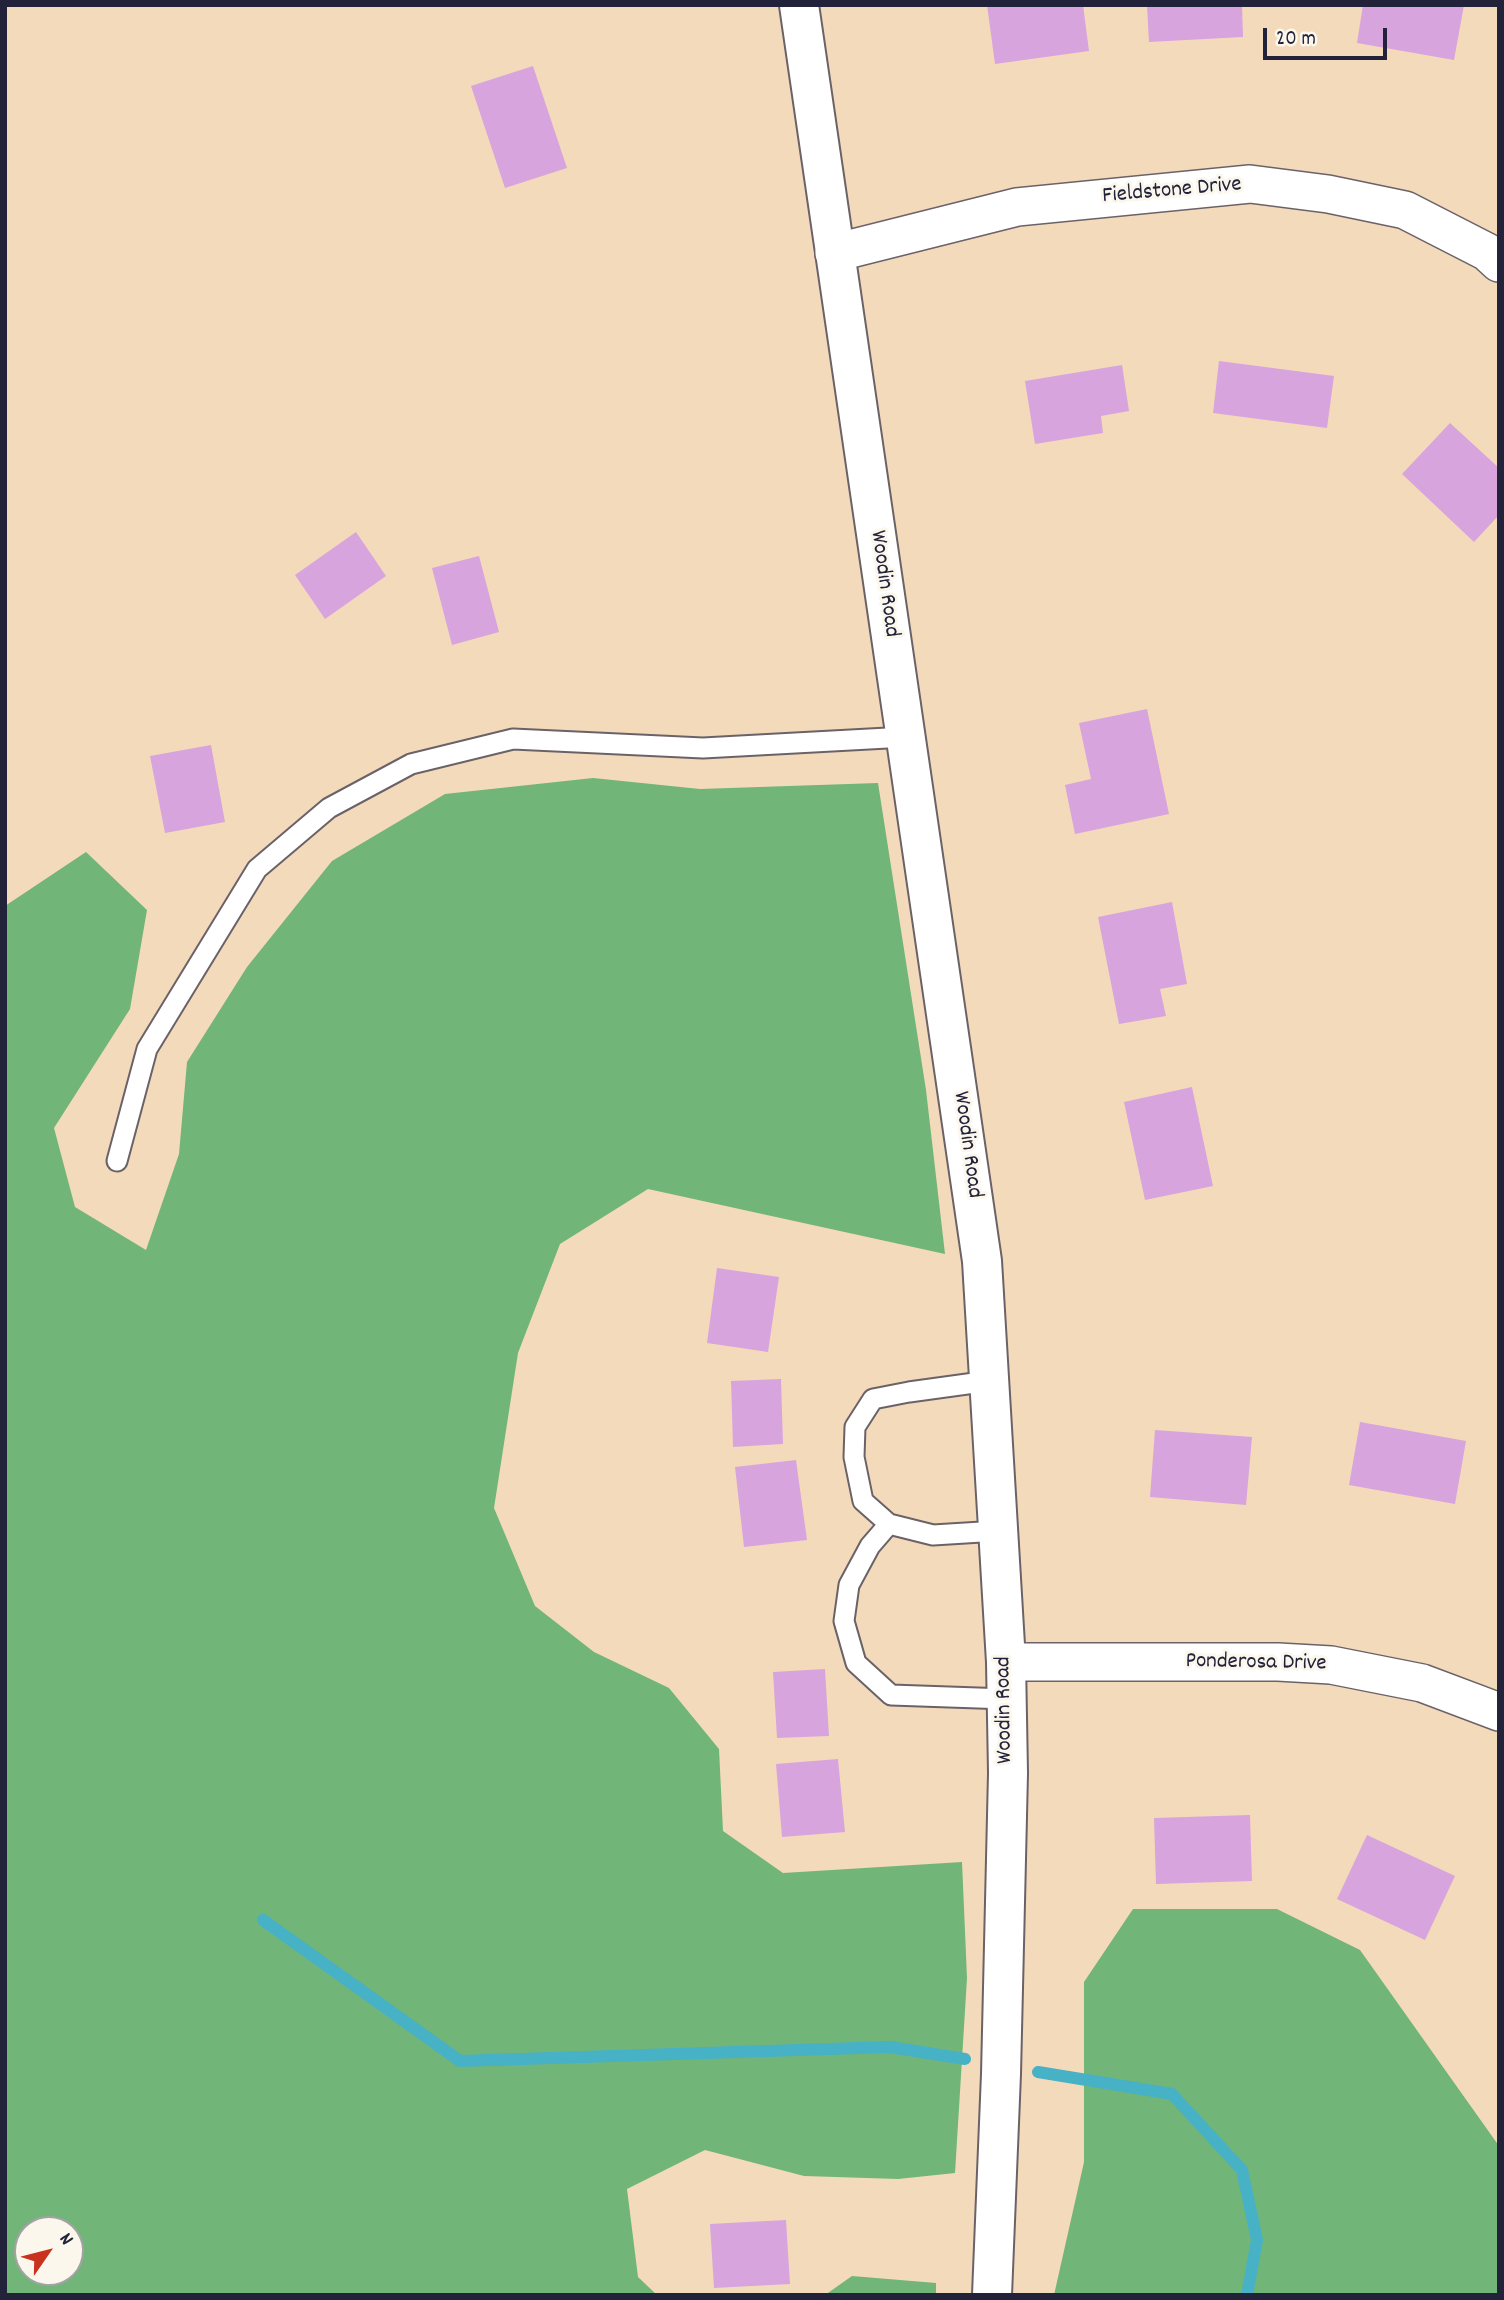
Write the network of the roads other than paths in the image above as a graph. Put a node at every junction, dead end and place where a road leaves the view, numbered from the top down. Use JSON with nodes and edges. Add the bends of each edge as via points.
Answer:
{"nodes":[{"id":1,"x":799,"y":5,"type":"edge"},
{"id":2,"x":834,"y":253,"type":"junction"},
{"id":3,"x":1499,"y":263,"type":"edge"},
{"id":4,"x":906,"y":737,"type":"junction"},
{"id":5,"x":117,"y":1161,"type":"dead end"},
{"id":6,"x":989,"y":1381,"type":"junction"},
{"id":7,"x":889,"y":1524,"type":"junction"},
{"id":8,"x":998,"y":1531,"type":"junction"},
{"id":9,"x":1006,"y":1662,"type":"junction"},
{"id":10,"x":1007,"y":1699,"type":"junction"},
{"id":11,"x":1499,"y":1712,"type":"edge"},
{"id":12,"x":992,"y":2295,"type":"edge"}],
"edges":[{"from":1,"to":2,"type":"street","name":"Woodin Road"},
{"from":2,"to":3,"type":"street","name":"Fieldstone Drive","via":[[1017,207],[1250,184],[1405,209],[1487,252]]},
{"from":2,"to":4,"type":"street","name":"Woodin Road"},
{"from":4,"to":5,"type":"lane","via":[[703,748],[513,739],[411,764],[329,808],[257,869],[147,1049]]},
{"from":4,"to":6,"type":"street","name":"Woodin Road","via":[[982,1261]]},
{"from":6,"to":7,"type":"lane","via":[[873,1399],[855,1427],[854,1457],[863,1501]]},
{"from":6,"to":8,"type":"street","name":"Woodin Road"},
{"from":7,"to":8,"type":"lane","via":[[933,1535]]},
{"from":7,"to":10,"type":"lane","via":[[870,1546],[849,1585],[844,1621],[856,1663],[891,1695]]},
{"from":8,"to":9,"type":"street","name":"Woodin Road"},
{"from":9,"to":10,"type":"street","name":"Woodin Road"},
{"from":9,"to":11,"type":"street","name":"Ponderosa Drive","via":[[1331,1665],[1422,1683]]},
{"from":10,"to":12,"type":"street","name":"Woodin Road","via":[[1003,2019]]}]}
